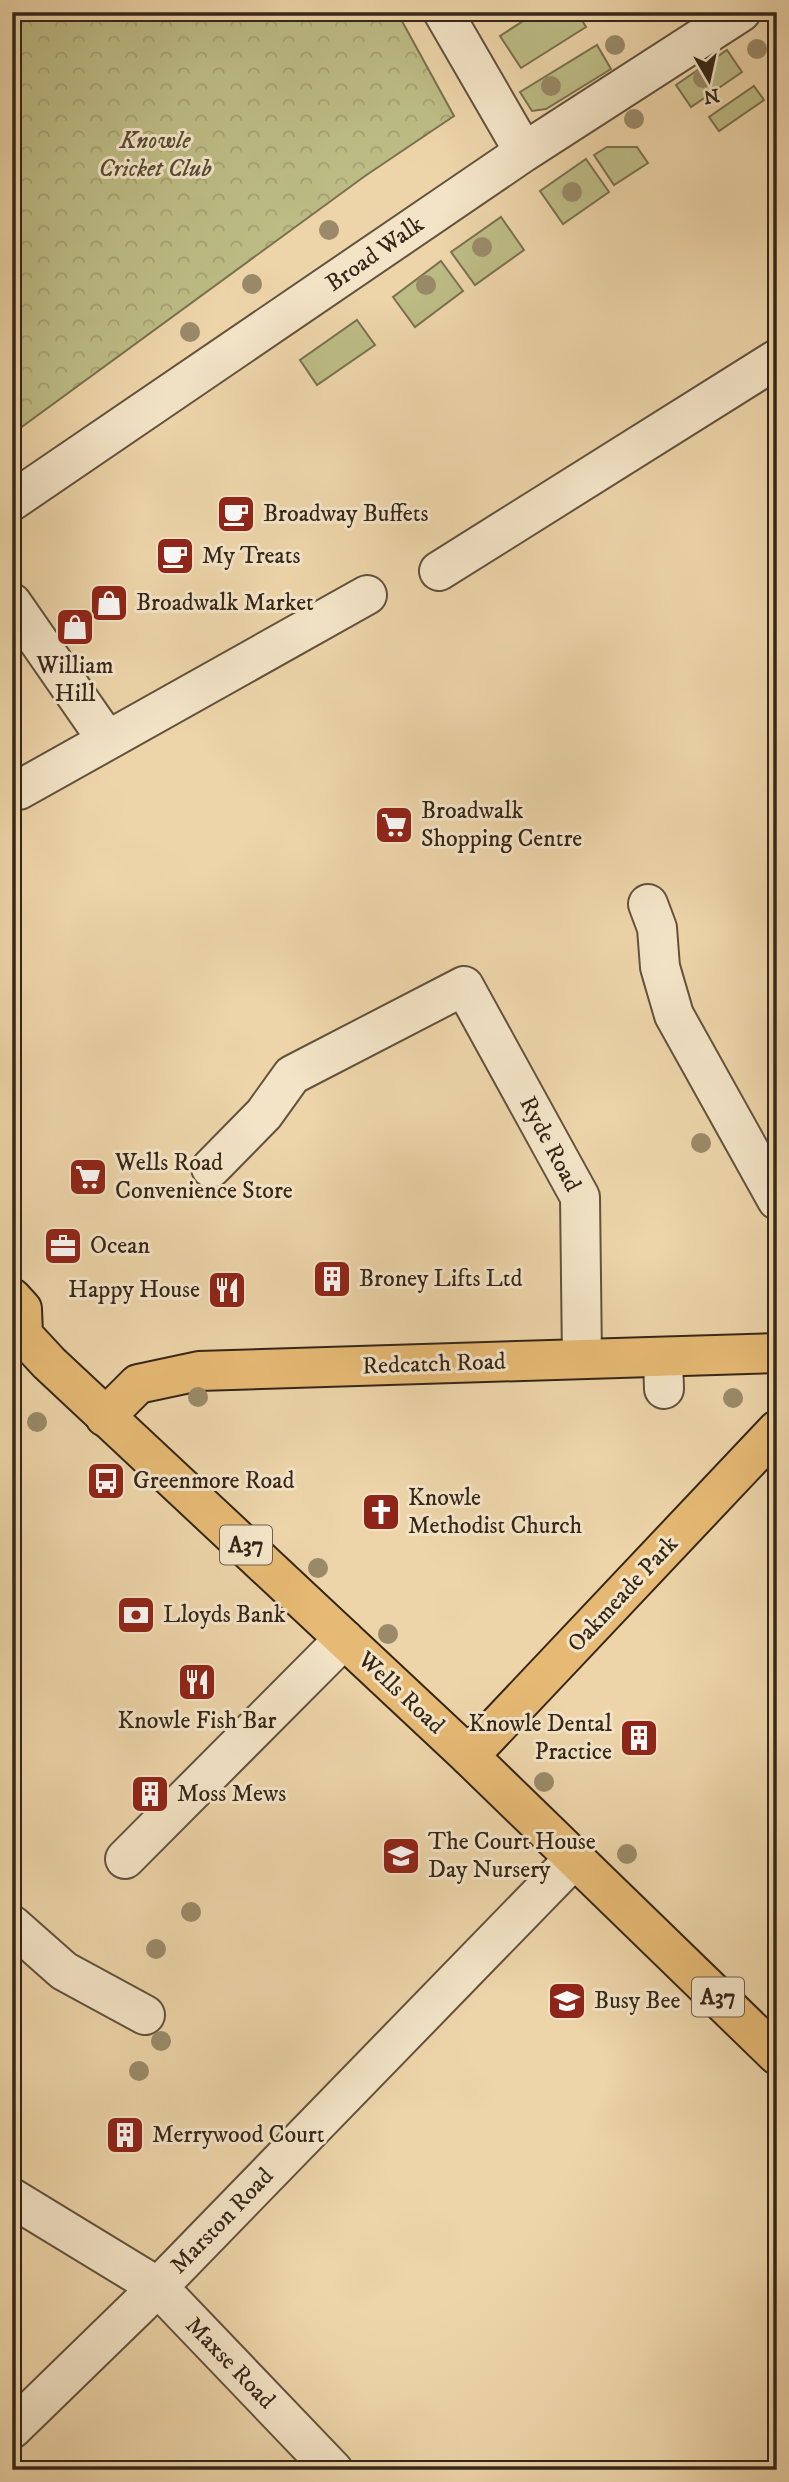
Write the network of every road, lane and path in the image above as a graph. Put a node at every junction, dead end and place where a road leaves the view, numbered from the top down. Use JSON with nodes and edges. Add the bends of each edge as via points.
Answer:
{"nodes":[{"id":1,"x":443,"y":12,"type":"edge"},
{"id":2,"x":741,"y":12,"type":"edge"},
{"id":3,"x":524,"y":152,"type":"junction"},
{"id":4,"x":777,"y":359,"type":"edge"},
{"id":5,"x":12,"y":501,"type":"edge"},
{"id":6,"x":439,"y":571,"type":"dead end"},
{"id":7,"x":367,"y":595,"type":"dead end"},
{"id":8,"x":12,"y":603,"type":"edge"},
{"id":9,"x":107,"y":740,"type":"junction"},
{"id":10,"x":19,"y":790,"type":"dead end"},
{"id":11,"x":648,"y":904,"type":"dead end"},
{"id":12,"x":211,"y":1168,"type":"dead end"},
{"id":13,"x":777,"y":1200,"type":"edge"},
{"id":14,"x":12,"y":1298,"type":"edge"},
{"id":15,"x":18,"y":1335,"type":"edge"},
{"id":16,"x":761,"y":1354,"type":"edge"},
{"id":17,"x":582,"y":1359,"type":"junction"},
{"id":18,"x":777,"y":1375,"type":"edge"},
{"id":19,"x":105,"y":1417,"type":"junction"},
{"id":20,"x":777,"y":1430,"type":"edge"},
{"id":21,"x":344,"y":1639,"type":"junction"},
{"id":22,"x":469,"y":1756,"type":"junction"},
{"id":23,"x":125,"y":1859,"type":"dead end"},
{"id":24,"x":574,"y":1859,"type":"junction"},
{"id":25,"x":12,"y":1925,"type":"edge"},
{"id":26,"x":145,"y":2015,"type":"dead end"},
{"id":27,"x":777,"y":2055,"type":"edge"},
{"id":28,"x":12,"y":2198,"type":"edge"},
{"id":29,"x":158,"y":2287,"type":"junction"},
{"id":30,"x":12,"y":2429,"type":"edge"},
{"id":31,"x":332,"y":2470,"type":"edge"}],
"edges":[{"from":1,"to":3,"type":"street"},
{"from":2,"to":3,"type":"street","name":"Broad Walk"},
{"from":3,"to":5,"type":"street","name":"Broad Walk"},
{"from":4,"to":6,"type":"street"},
{"from":7,"to":9,"type":"street"},
{"from":8,"to":9,"type":"street"},
{"from":9,"to":10,"type":"street"},
{"from":11,"to":13,"type":"street","via":[[674,1015]]},
{"from":12,"to":17,"type":"street","name":"Ryde Road","via":[[264,1114],[292,1075],[464,986],[579,1197]]},
{"from":14,"to":15,"type":"main road","name":"Wells Road","number":"A37","via":[[22,1309]]},
{"from":15,"to":19,"type":"main road","name":"Wells Road","number":"A37"},
{"from":16,"to":17,"type":"main road","name":"Redcatch Road","via":[[663,1374]]},
{"from":16,"to":18,"type":"main road"},
{"from":17,"to":19,"type":"main road","name":"Redcatch Road","via":[[199,1371],[138,1384]]},
{"from":19,"to":21,"type":"main road","name":"Wells Road","number":"A37"},
{"from":20,"to":22,"type":"main road","name":"Oakmeade Park"},
{"from":21,"to":22,"type":"main road","name":"Wells Road","number":"A37"},
{"from":21,"to":23,"type":"street"},
{"from":22,"to":24,"type":"main road","name":"Wells Road","number":"A37"},
{"from":24,"to":27,"type":"main road","name":"Wells Road","number":"A37"},
{"from":24,"to":29,"type":"street","name":"Marston Road"},
{"from":25,"to":26,"type":"street","via":[[64,1971]]},
{"from":28,"to":29,"type":"street","name":"Maxse Road"},
{"from":29,"to":30,"type":"street","name":"Marston Road"},
{"from":29,"to":31,"type":"street","name":"Maxse Road"}]}
